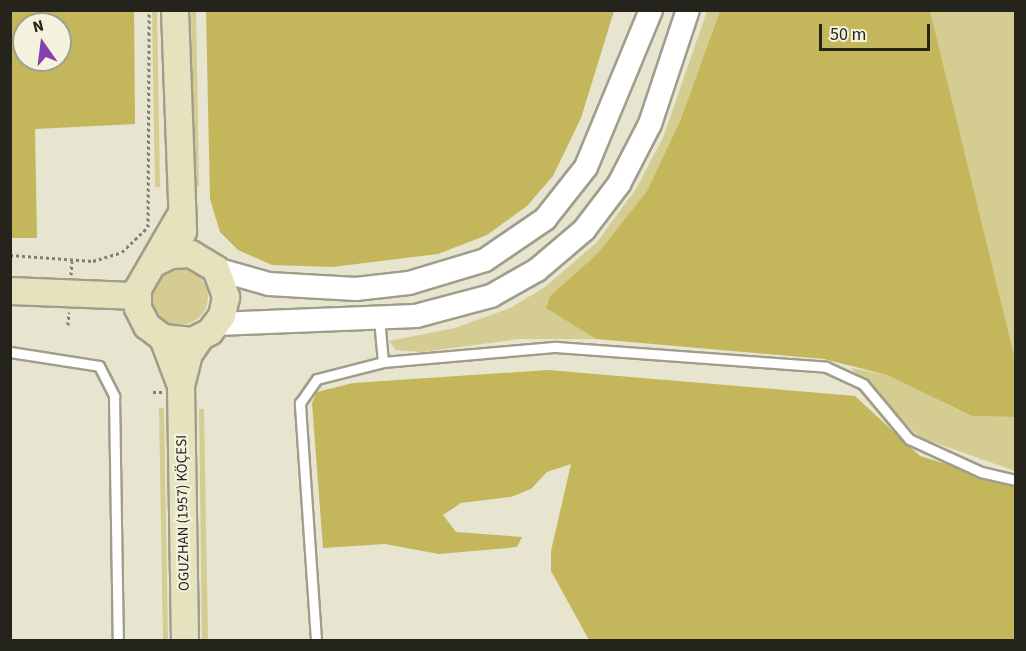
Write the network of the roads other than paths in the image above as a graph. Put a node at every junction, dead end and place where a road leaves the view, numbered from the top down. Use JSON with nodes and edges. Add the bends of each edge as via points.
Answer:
{"nodes":[{"id":1,"x":175,"y":10,"type":"edge"},
{"id":2,"x":651,"y":10,"type":"edge"},
{"id":3,"x":688,"y":10,"type":"edge"},
{"id":4,"x":179,"y":218,"type":"junction"},
{"id":5,"x":208,"y":263,"type":"junction"},
{"id":6,"x":153,"y":264,"type":"junction"},
{"id":7,"x":10,"y":291,"type":"edge"},
{"id":8,"x":137,"y":296,"type":"junction"},
{"id":9,"x":380,"y":319,"type":"junction"},
{"id":10,"x":209,"y":331,"type":"junction"},
{"id":11,"x":163,"y":338,"type":"junction"},
{"id":12,"x":10,"y":352,"type":"edge"},
{"id":13,"x":383,"y":362,"type":"junction"},
{"id":14,"x":181,"y":386,"type":"junction"},
{"id":15,"x":1016,"y":480,"type":"edge"},
{"id":16,"x":118,"y":640,"type":"edge"},
{"id":17,"x":185,"y":640,"type":"edge"},
{"id":18,"x":316,"y":640,"type":"edge"}],
"edges":[{"from":1,"to":4,"type":"main road","name":"OGUZHAN (1957) KÖÇESI"},
{"from":2,"to":5,"type":"street","via":[[586,167],[545,219],[485,260],[427,279],[356,289],[269,284]]},
{"from":3,"to":9,"type":"street","via":[[643,140],[584,230],[537,270],[491,296],[438,312]]},
{"from":4,"to":5,"type":"main road","name":"OGUZHAN (1957) KÖÇESI"},
{"from":4,"to":6,"type":"main road"},
{"from":5,"to":6,"type":"main road","via":[[171,255]]},
{"from":5,"to":10,"type":"main road","name":"OGUZHAN (1957) KÖÇESI","via":[[226,297]]},
{"from":6,"to":8,"type":"main road"},
{"from":7,"to":8,"type":"main road"},
{"from":8,"to":11,"type":"main road","name":"OGUZHAN (1957) KÖÇESI","via":[[142,318]]},
{"from":9,"to":10,"type":"street"},
{"from":9,"to":13,"type":"lane"},
{"from":10,"to":11,"type":"main road","via":[[182,342]]},
{"from":10,"to":14,"type":"main road","name":"OGUZHAN (1957) KÖÇESI","via":[[189,354]]},
{"from":11,"to":14,"type":"main road","name":"OGUZHAN (1957) KÖÇESI"},
{"from":12,"to":16,"type":"lane","via":[[99,366],[114,396]]},
{"from":13,"to":15,"type":"lane","via":[[556,347],[826,367],[863,384],[909,440],[981,472]]},
{"from":13,"to":18,"type":"lane","via":[[317,379],[300,403]]},
{"from":14,"to":17,"type":"main road","name":"OGUZHAN (1957) KÖÇESI"}]}
